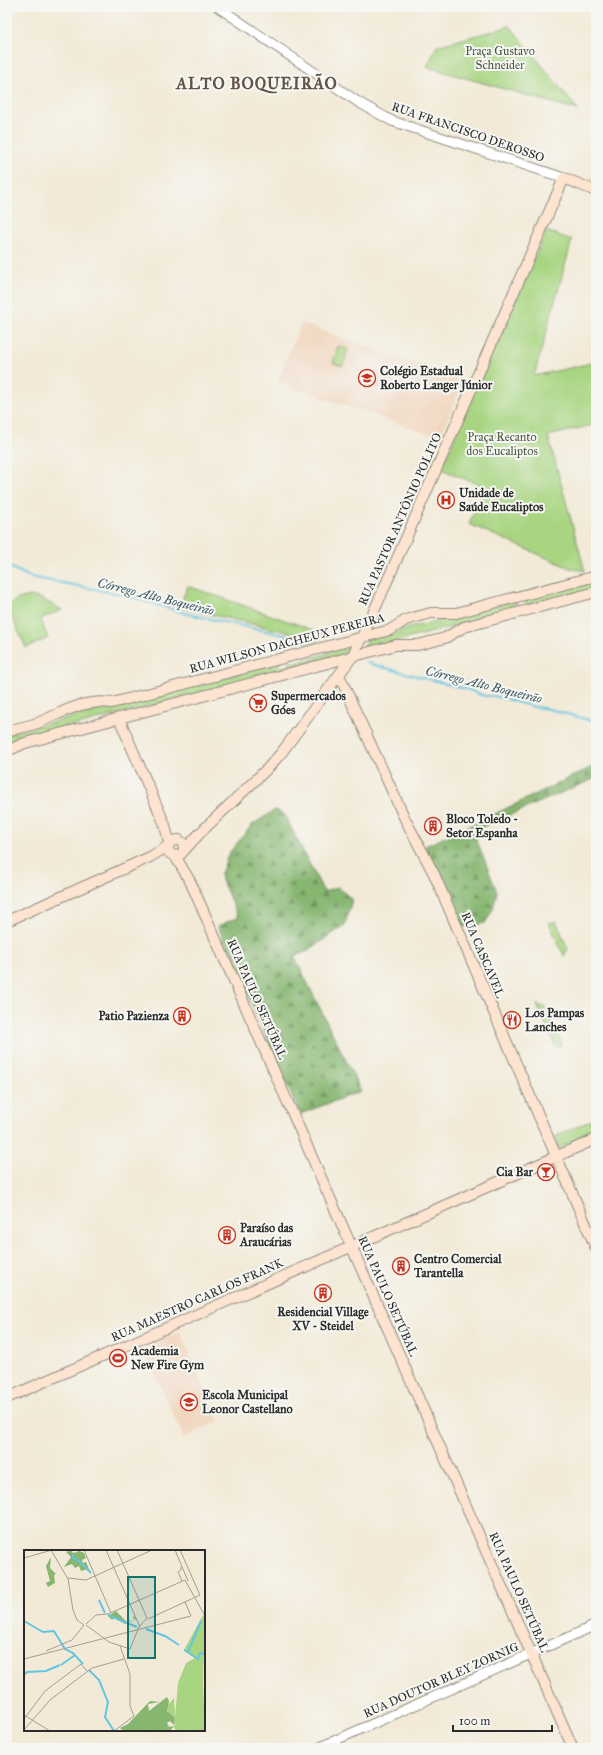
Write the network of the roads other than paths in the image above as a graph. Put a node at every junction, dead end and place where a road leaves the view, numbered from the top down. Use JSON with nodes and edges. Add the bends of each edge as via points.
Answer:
{"nodes":[{"id":1,"x":218,"y":7,"type":"edge"},
{"id":2,"x":564,"y":178,"type":"junction"},
{"id":3,"x":596,"y":191,"type":"edge"},
{"id":4,"x":596,"y":576,"type":"edge"},
{"id":5,"x":596,"y":592,"type":"edge"},
{"id":6,"x":514,"y":598,"type":"junction"},
{"id":7,"x":518,"y":613,"type":"junction"},
{"id":8,"x":371,"y":618,"type":"junction"},
{"id":9,"x":383,"y":632,"type":"junction"},
{"id":10,"x":362,"y":638,"type":"junction"},
{"id":11,"x":290,"y":656,"type":"junction"},
{"id":12,"x":352,"y":657,"type":"junction"},
{"id":13,"x":324,"y":664,"type":"junction"},
{"id":14,"x":294,"y":672,"type":"junction"},
{"id":15,"x":337,"y":677,"type":"junction"},
{"id":16,"x":119,"y":718,"type":"junction"},
{"id":17,"x":7,"y":730,"type":"edge"},
{"id":18,"x":7,"y":751,"type":"edge"},
{"id":19,"x":201,"y":832,"type":"junction"},
{"id":20,"x":173,"y":846,"type":"junction"},
{"id":21,"x":7,"y":921,"type":"edge"},
{"id":22,"x":596,"y":1139,"type":"edge"},
{"id":23,"x":555,"y":1157,"type":"junction"},
{"id":24,"x":352,"y":1246,"type":"junction"},
{"id":25,"x":596,"y":1248,"type":"edge"},
{"id":26,"x":7,"y":1398,"type":"edge"},
{"id":27,"x":596,"y":1625,"type":"edge"},
{"id":28,"x":532,"y":1653,"type":"junction"},
{"id":29,"x":318,"y":1748,"type":"edge"},
{"id":30,"x":574,"y":1748,"type":"edge"}],
"edges":[{"from":1,"to":2,"type":"street","name":"RUA FRANCISCO DEROSSO","via":[[358,102],[392,121]]},
{"from":2,"to":3,"type":"main road","name":"RUA FRANCISCO DEROSSO"},
{"from":2,"to":8,"type":"main road","name":"RUA PASTOR ANTÔNIO POLITO"},
{"from":4,"to":6,"type":"main road","name":"RUA WILSON DACHEUX PEREIRA"},
{"from":5,"to":7,"type":"main road"},
{"from":6,"to":7,"type":"main road","via":[[519,599],[521,603]]},
{"from":6,"to":9,"type":"main road","name":"RUA WILSON DACHEUX PEREIRA","via":[[456,613],[431,613],[406,620]]},
{"from":7,"to":12,"type":"main road","via":[[464,627],[445,638],[418,645],[396,645]]},
{"from":8,"to":9,"type":"main road","via":[[375,627]]},
{"from":8,"to":10,"type":"main road","name":"RUA PASTOR ANTÔNIO POLITO"},
{"from":9,"to":10,"type":"main road","name":"RUA WILSON DACHEUX PEREIRA"},
{"from":10,"to":11,"type":"main road","name":"RUA WILSON DACHEUX PEREIRA"},
{"from":10,"to":12,"type":"main road","name":"RUA PASTOR ANTÔNIO POLITO"},
{"from":11,"to":14,"type":"main road","via":[[285,660],[284,666]]},
{"from":11,"to":17,"type":"main road","name":"RUA WILSON DACHEUX PEREIRA","via":[[112,702],[82,704],[40,722]]},
{"from":12,"to":13,"type":"main road"},
{"from":12,"to":15,"type":"main road","name":"RUA PASTOR ANTÔNIO POLITO"},
{"from":13,"to":14,"type":"main road"},
{"from":13,"to":15,"type":"main road","name":"RUA CASCAVEL"},
{"from":14,"to":16,"type":"main road"},
{"from":15,"to":19,"type":"main road","name":"RUA PASTOR ANTÔNIO POLITO","via":[[272,764]]},
{"from":15,"to":23,"type":"main road","name":"RUA CASCAVEL","via":[[434,874]]},
{"from":16,"to":18,"type":"main road","via":[[26,743]]},
{"from":16,"to":20,"type":"main road","name":"RUA PAULO SETÚBAL"},
{"from":19,"to":20,"type":"main road","name":"RUA PASTOR ANTÔNIO POLITO"},
{"from":19,"to":20,"type":"main road","name":"RUA PASTOR ANTÔNIO POLITO","via":[[180,855]]},
{"from":20,"to":21,"type":"main road","name":"RUA PASTOR ANTÔNIO POLITO"},
{"from":20,"to":24,"type":"main road","name":"RUA PAULO SETÚBAL"},
{"from":22,"to":23,"type":"main road","name":"RUA MAESTRO CARLOS FRANK"},
{"from":23,"to":24,"type":"main road","name":"RUA MAESTRO CARLOS FRANK"},
{"from":23,"to":25,"type":"main road","name":"RUA CASCAVEL"},
{"from":24,"to":26,"type":"main road","name":"RUA MAESTRO CARLOS FRANK"},
{"from":24,"to":28,"type":"main road","name":"RUA PAULO SETÚBAL"},
{"from":27,"to":28,"type":"street","name":"RUA DOUTOR BLEY ZORNIG"},
{"from":28,"to":29,"type":"street","name":"RUA DOUTOR BLEY ZORNIG"},
{"from":28,"to":30,"type":"main road","name":"RUA PAULO SETÚBAL"}]}
